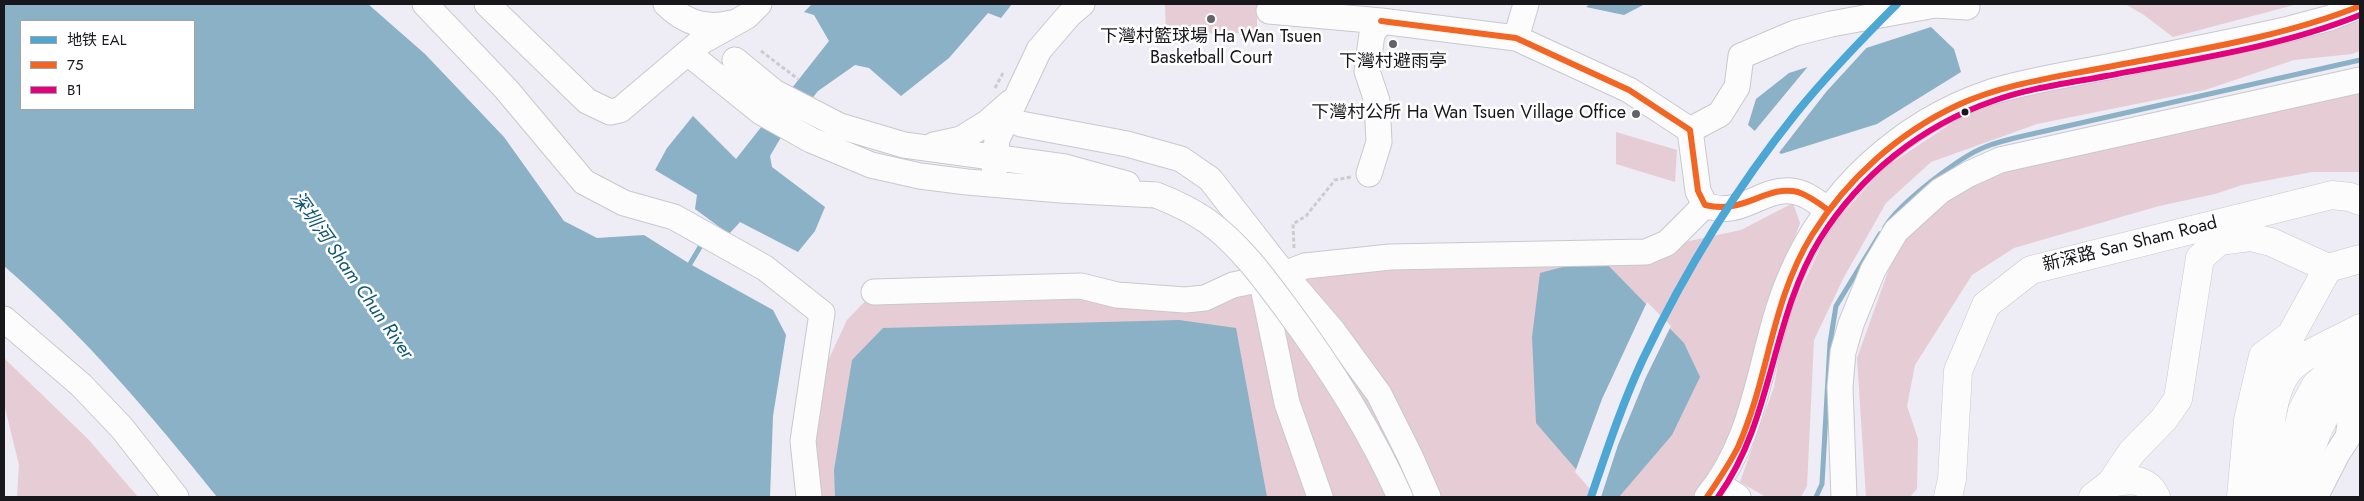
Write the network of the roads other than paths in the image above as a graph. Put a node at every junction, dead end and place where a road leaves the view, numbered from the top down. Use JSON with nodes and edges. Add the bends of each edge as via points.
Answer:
{"nodes":[{"id":1,"x":425,"y":4,"type":"edge"},
{"id":2,"x":487,"y":4,"type":"edge"},
{"id":3,"x":666,"y":4,"type":"edge"},
{"id":4,"x":1082,"y":4,"type":"edge"},
{"id":5,"x":1526,"y":4,"type":"edge"},
{"id":6,"x":2360,"y":6,"type":"edge"},
{"id":7,"x":1967,"y":7,"type":"dead end"},
{"id":8,"x":753,"y":10,"type":"edge"},
{"id":9,"x":1269,"y":11,"type":"dead end"},
{"id":10,"x":1381,"y":21,"type":"junction"},
{"id":11,"x":1516,"y":38,"type":"junction"},
{"id":12,"x":688,"y":53,"type":"junction"},
{"id":13,"x":728,"y":70,"type":"junction"},
{"id":14,"x":2360,"y":80,"type":"edge"},
{"id":15,"x":1025,"y":82,"type":"junction"},
{"id":16,"x":1021,"y":124,"type":"junction"},
{"id":17,"x":1690,"y":130,"type":"junction"},
{"id":18,"x":920,"y":148,"type":"junction"},
{"id":19,"x":1006,"y":160,"type":"junction"},
{"id":20,"x":1369,"y":174,"type":"road end"},
{"id":21,"x":1063,"y":179,"type":"junction"},
{"id":22,"x":1004,"y":185,"type":"junction"},
{"id":23,"x":2360,"y":201,"type":"edge"},
{"id":24,"x":1705,"y":205,"type":"junction"},
{"id":25,"x":1828,"y":210,"type":"junction"},
{"id":26,"x":2360,"y":260,"type":"edge"},
{"id":27,"x":2328,"y":268,"type":"junction"},
{"id":28,"x":1274,"y":272,"type":"junction"},
{"id":29,"x":874,"y":292,"type":"dead end"},
{"id":30,"x":4,"y":320,"type":"edge"},
{"id":31,"x":2360,"y":328,"type":"edge"},
{"id":32,"x":2360,"y":352,"type":"edge"},
{"id":33,"x":2360,"y":382,"type":"edge"},
{"id":34,"x":2360,"y":401,"type":"edge"},
{"id":35,"x":2303,"y":472,"type":"junction"},
{"id":36,"x":2102,"y":490,"type":"edge"},
{"id":37,"x":1721,"y":493,"type":"edge"},
{"id":38,"x":176,"y":497,"type":"edge"},
{"id":39,"x":809,"y":497,"type":"edge"},
{"id":40,"x":1320,"y":497,"type":"edge"},
{"id":41,"x":1400,"y":497,"type":"edge"},
{"id":42,"x":1428,"y":497,"type":"edge"},
{"id":43,"x":1844,"y":497,"type":"edge"},
{"id":44,"x":1948,"y":497,"type":"edge"},
{"id":45,"x":2156,"y":497,"type":"edge"},
{"id":46,"x":2241,"y":497,"type":"edge"},
{"id":47,"x":2266,"y":497,"type":"edge"},
{"id":48,"x":2278,"y":497,"type":"edge"},
{"id":49,"x":2287,"y":497,"type":"edge"},
{"id":50,"x":2292,"y":497,"type":"edge"},
{"id":51,"x":2315,"y":497,"type":"edge"}],
"edges":[{"from":1,"to":39,"type":"street","via":[[506,89],[584,182],[624,203],[682,222],[764,268],[822,313],[803,441]]},
{"from":2,"to":12,"type":"street","via":[[587,101],[610,112],[620,110]]},
{"from":3,"to":8,"type":"street","via":[[684,19],[709,26],[735,22]]},
{"from":4,"to":15,"type":"street","via":[[1039,50]]},
{"from":5,"to":11,"type":"street"},
{"from":6,"to":25,"type":"street","via":[[2285,30],[2032,82],[1973,99],[1935,117],[1894,144],[1859,175]]},
{"from":7,"to":17,"type":"street","via":[[1934,5],[1786,36],[1741,56],[1737,87],[1720,114]]},
{"from":8,"to":12,"type":"street"},
{"from":9,"to":10,"type":"street"},
{"from":10,"to":11,"type":"street"},
{"from":10,"to":20,"type":"street","via":[[1372,34],[1367,71],[1377,101],[1379,142]]},
{"from":11,"to":17,"type":"street","via":[[1629,90]]},
{"from":12,"to":13,"type":"street"},
{"from":13,"to":18,"type":"street","via":[[840,126],[888,142]]},
{"from":13,"to":22,"type":"street","via":[[761,112],[836,152],[871,165],[920,176]]},
{"from":14,"to":43,"type":"street","via":[[2000,160],[1940,191],[1896,231],[1873,270],[1851,324],[1843,352],[1840,387]]},
{"from":15,"to":16,"type":"street"},
{"from":15,"to":18,"type":"street","via":[[1009,105],[987,123],[961,139]]},
{"from":15,"to":19,"type":"street","via":[[998,139]]},
{"from":16,"to":19,"type":"street"},
{"from":16,"to":28,"type":"street","via":[[1127,144],[1181,159],[1210,179]]},
{"from":17,"to":24,"type":"street","via":[[1698,191]]},
{"from":18,"to":19,"type":"street"},
{"from":19,"to":21,"type":"street"},
{"from":19,"to":22,"type":"street"},
{"from":21,"to":22,"type":"street"},
{"from":21,"to":41,"type":"street","bridge":true,"via":[[1156,195],[1181,205],[1207,222],[1250,261],[1334,377]]},
{"from":23,"to":44,"type":"main road","name":"新深路 San Sham Road","via":[[2332,195],[2031,270],[1986,305],[1958,371],[1952,479]]},
{"from":24,"to":25,"type":"street","via":[[1724,210],[1774,193],[1790,191],[1805,195]]},
{"from":24,"to":28,"type":"street","via":[[1667,242],[1646,252],[1390,256]]},
{"from":25,"to":37,"type":"street","via":[[1798,258],[1789,281],[1772,331],[1751,415]]},
{"from":26,"to":27,"type":"main road"},
{"from":27,"to":36,"type":"main road","name":"新深路 San Sham Road","via":[[2271,242],[2250,238],[2219,241],[2200,258],[2178,399]]},
{"from":27,"to":46,"type":"main road","via":[[2291,335],[2263,356],[2248,420]]},
{"from":28,"to":29,"type":"street","via":[[1205,298],[1185,300],[1117,295],[1080,286]]},
{"from":28,"to":40,"type":"street","via":[[1287,403]]},
{"from":28,"to":42,"type":"street","via":[[1333,331],[1379,394]]},
{"from":30,"to":38,"type":"street","via":[[86,391],[122,428]]},
{"from":31,"to":47,"type":"main road","via":[[2306,357],[2289,370],[2277,390]]},
{"from":32,"to":48,"type":"main road","via":[[2316,385],[2302,411],[2292,457]]},
{"from":33,"to":35,"type":"main road","via":[[2328,409]]},
{"from":34,"to":51,"type":"street","via":[[2353,405],[2348,437]]},
{"from":35,"to":49,"type":"main road"},
{"from":35,"to":50,"type":"street"},
{"from":36,"to":45,"type":"main road","name":"新深路 San Sham Road","via":[[2132,479],[2152,488]]}]}
